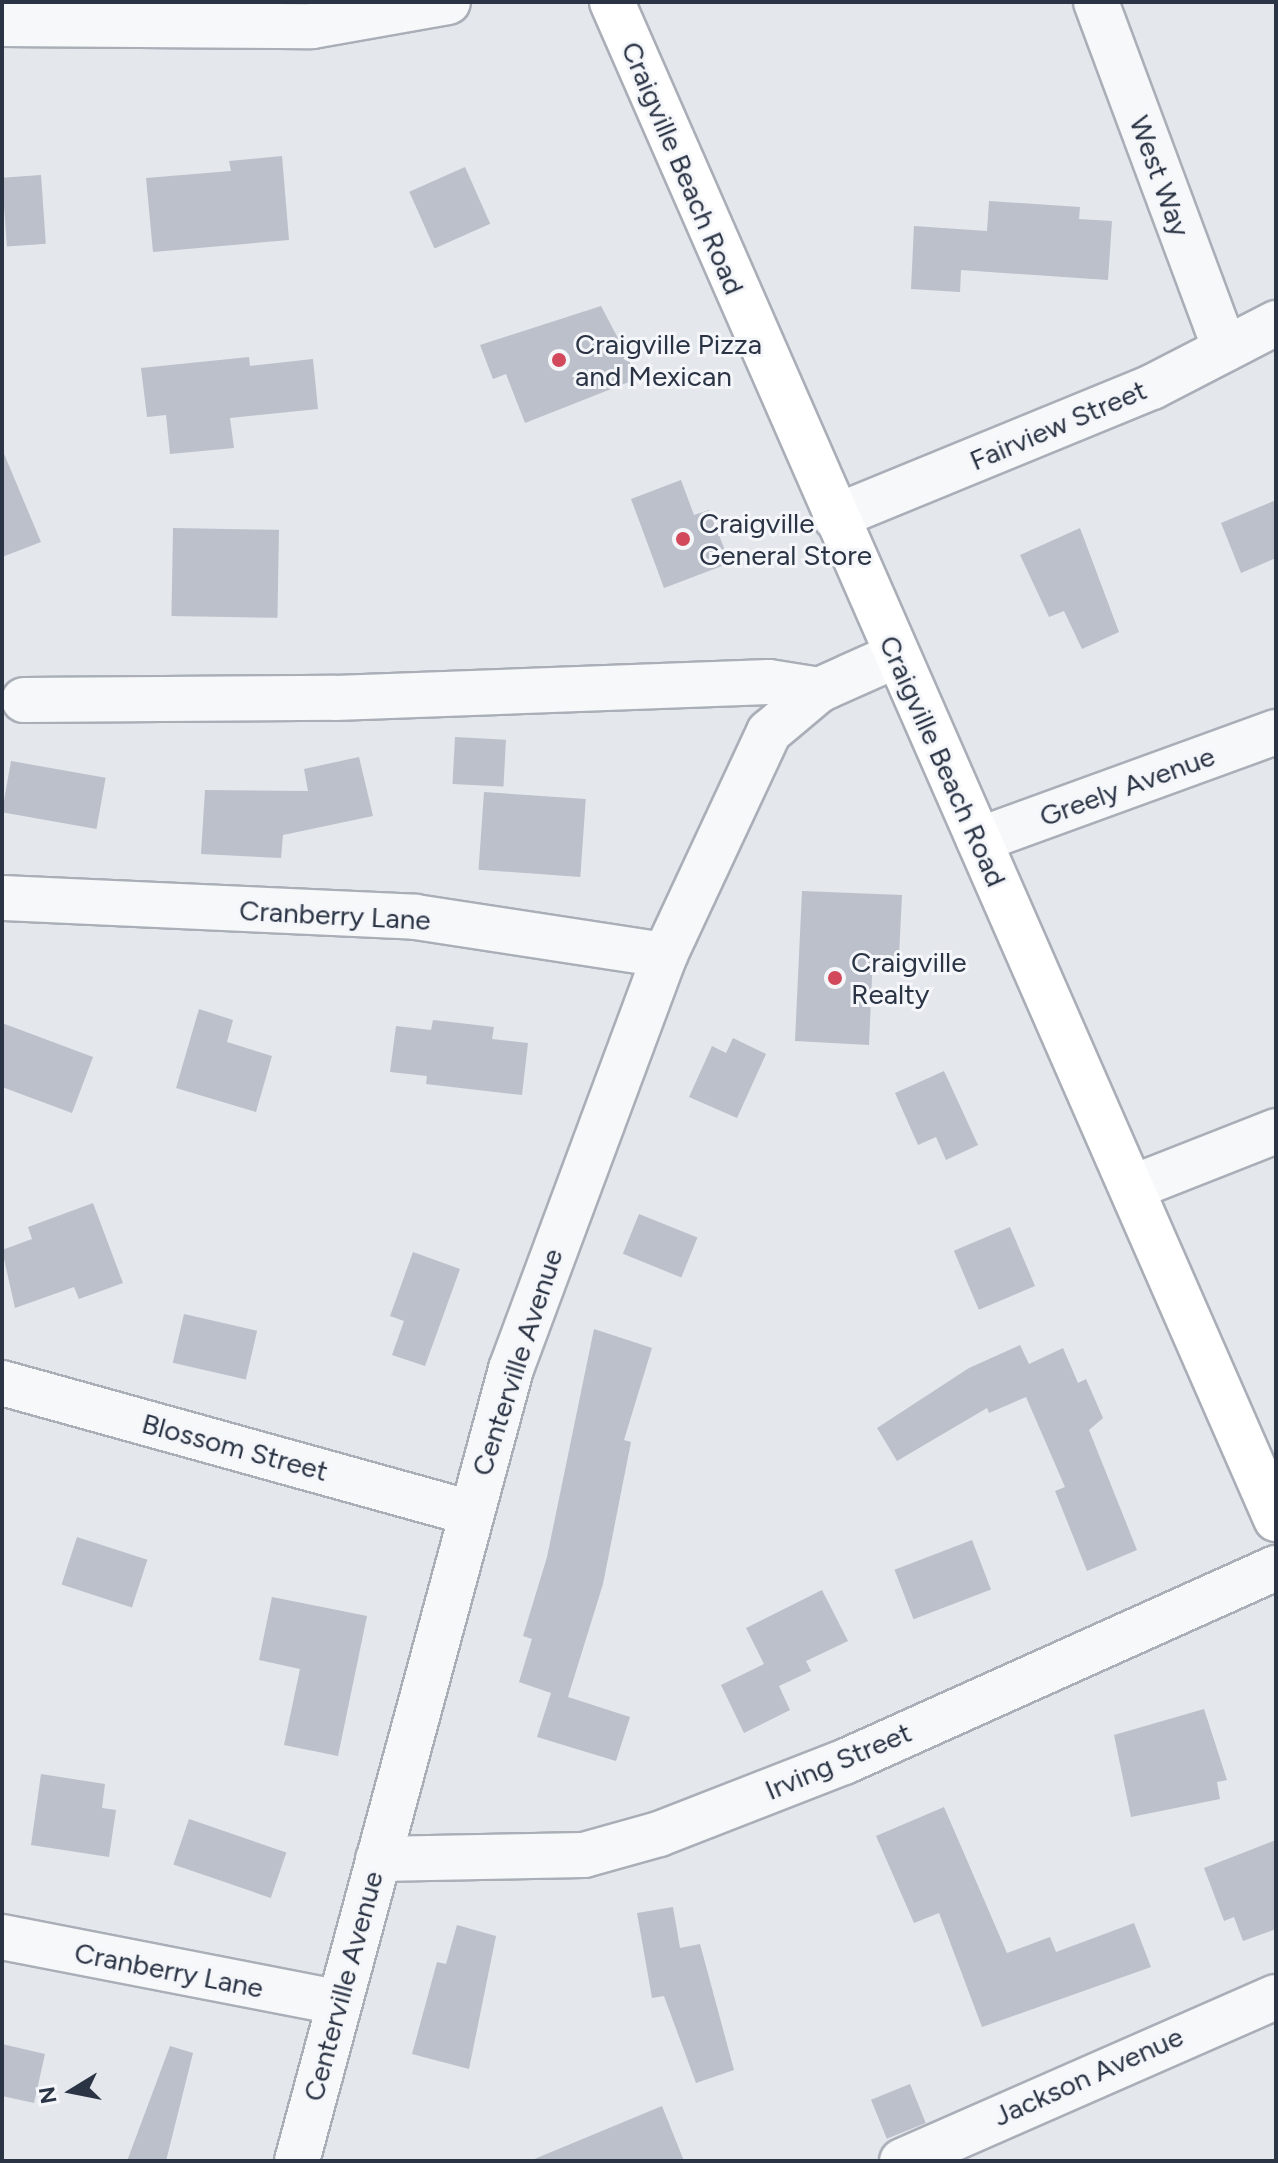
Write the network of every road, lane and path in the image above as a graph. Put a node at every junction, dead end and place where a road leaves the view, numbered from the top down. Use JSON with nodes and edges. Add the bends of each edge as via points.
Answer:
{"nodes":[{"id":1,"x":448,"y":2,"type":"edge"},
{"id":2,"x":612,"y":2,"type":"edge"},
{"id":3,"x":1096,"y":2,"type":"edge"},
{"id":4,"x":2,"y":24,"type":"edge"},
{"id":5,"x":1276,"y":323,"type":"edge"},
{"id":6,"x":1225,"y":349,"type":"junction"},
{"id":7,"x":835,"y":517,"type":"junction"},
{"id":8,"x":895,"y":656,"type":"junction"},
{"id":9,"x":819,"y":690,"type":"junction"},
{"id":10,"x":24,"y":700,"type":"dead end"},
{"id":11,"x":1276,"y":732,"type":"edge"},
{"id":12,"x":979,"y":840,"type":"junction"},
{"id":13,"x":2,"y":898,"type":"edge"},
{"id":14,"x":665,"y":955,"type":"junction"},
{"id":15,"x":1276,"y":1131,"type":"edge"},
{"id":16,"x":1134,"y":1187,"type":"junction"},
{"id":17,"x":2,"y":1383,"type":"edge"},
{"id":18,"x":468,"y":1512,"type":"junction"},
{"id":19,"x":1276,"y":1519,"type":"edge"},
{"id":20,"x":1276,"y":1568,"type":"edge"},
{"id":21,"x":378,"y":1859,"type":"junction"},
{"id":22,"x":2,"y":1937,"type":"edge"},
{"id":23,"x":1276,"y":1997,"type":"edge"},
{"id":24,"x":337,"y":2002,"type":"junction"},
{"id":25,"x":297,"y":2161,"type":"edge"},
{"id":26,"x":902,"y":2161,"type":"edge"}],
"edges":[{"from":1,"to":4,"type":"street","via":[[312,26]]},
{"from":2,"to":7,"type":"main road","name":"Craigville Beach Road"},
{"from":3,"to":6,"type":"street","name":"West Way"},
{"from":5,"to":6,"type":"street","name":"Fairview Street"},
{"from":6,"to":7,"type":"street","name":"Fairview Street","via":[[1152,387]]},
{"from":7,"to":8,"type":"main road","name":"Craigville Beach Road"},
{"from":8,"to":9,"type":"street","name":"Centerville Avenue"},
{"from":8,"to":12,"type":"main road","name":"Craigville Beach Road"},
{"from":9,"to":10,"type":"street","via":[[769,682],[335,698]]},
{"from":9,"to":14,"type":"street","name":"Centerville Avenue","via":[[783,715],[752,761]]},
{"from":11,"to":12,"type":"street","name":"Greely Avenue"},
{"from":12,"to":16,"type":"main road","name":"Craigville Beach Road"},
{"from":13,"to":14,"type":"street","name":"Cranberry Lane","via":[[416,917]]},
{"from":14,"to":18,"type":"street","name":"Centerville Avenue","via":[[511,1369]]},
{"from":15,"to":16,"type":"street"},
{"from":16,"to":19,"type":"main road","name":"Craigville Beach Road"},
{"from":17,"to":18,"type":"street","name":"Blossom Street"},
{"from":18,"to":21,"type":"street","name":"Centerville Avenue"},
{"from":20,"to":21,"type":"street","name":"Irving Street","via":[[844,1762],[659,1834],[584,1855]]},
{"from":21,"to":24,"type":"street","name":"Centerville Avenue"},
{"from":22,"to":24,"type":"street","name":"Cranberry Lane"},
{"from":23,"to":26,"type":"street","name":"Jackson Avenue"},
{"from":24,"to":25,"type":"street","name":"Centerville Avenue"}]}
